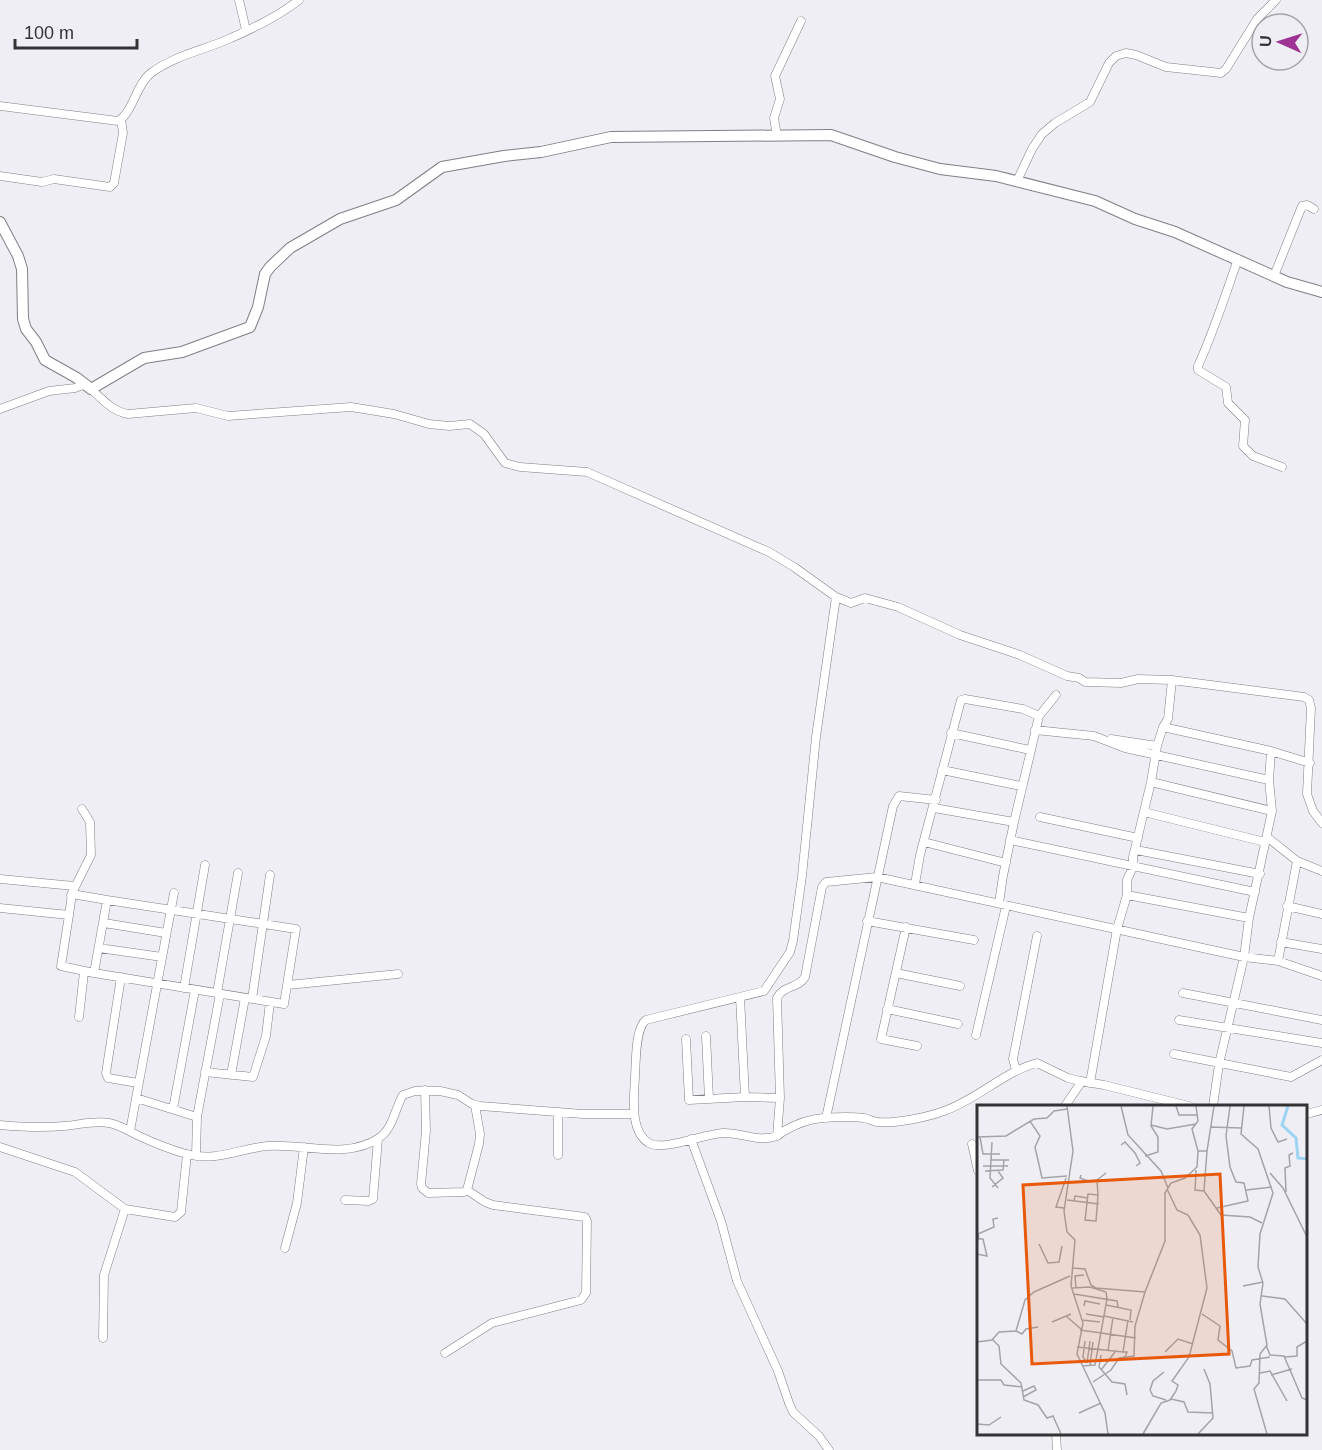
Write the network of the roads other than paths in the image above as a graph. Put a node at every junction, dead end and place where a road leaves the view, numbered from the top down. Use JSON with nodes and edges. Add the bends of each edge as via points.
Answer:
{"nodes":[{"id":1,"x":239,"y":0,"type":"edge"},
{"id":2,"x":300,"y":0,"type":"edge"},
{"id":3,"x":1276,"y":0,"type":"edge"},
{"id":4,"x":801,"y":21,"type":"dead end"},
{"id":5,"x":246,"y":30,"type":"junction"},
{"id":6,"x":0,"y":106,"type":"edge"},
{"id":7,"x":121,"y":119,"type":"junction"},
{"id":8,"x":777,"y":136,"type":"junction"},
{"id":9,"x":0,"y":176,"type":"edge"},
{"id":10,"x":1017,"y":181,"type":"junction"},
{"id":11,"x":1314,"y":209,"type":"dead end"},
{"id":12,"x":0,"y":222,"type":"edge"},
{"id":13,"x":1238,"y":259,"type":"junction"},
{"id":14,"x":1274,"y":276,"type":"junction"},
{"id":15,"x":1322,"y":292,"type":"edge"},
{"id":16,"x":89,"y":386,"type":"junction"},
{"id":17,"x":0,"y":409,"type":"edge"},
{"id":18,"x":1282,"y":467,"type":"dead end"},
{"id":19,"x":836,"y":597,"type":"junction"},
{"id":20,"x":1172,"y":680,"type":"junction"},
{"id":21,"x":1056,"y":695,"type":"dead end"},
{"id":22,"x":1039,"y":716,"type":"junction"},
{"id":23,"x":1163,"y":727,"type":"junction"},
{"id":24,"x":1035,"y":730,"type":"junction"},
{"id":25,"x":951,"y":733,"type":"junction"},
{"id":26,"x":1094,"y":736,"type":"junction"},
{"id":27,"x":1157,"y":746,"type":"junction"},
{"id":28,"x":1030,"y":750,"type":"junction"},
{"id":29,"x":1271,"y":751,"type":"junction"},
{"id":30,"x":1156,"y":756,"type":"junction"},
{"id":31,"x":1310,"y":763,"type":"junction"},
{"id":32,"x":942,"y":771,"type":"junction"},
{"id":33,"x":1269,"y":780,"type":"junction"},
{"id":34,"x":1151,"y":782,"type":"junction"},
{"id":35,"x":1021,"y":786,"type":"junction"},
{"id":36,"x":935,"y":804,"type":"junction"},
{"id":37,"x":82,"y":809,"type":"dead end"},
{"id":38,"x":1272,"y":811,"type":"junction"},
{"id":39,"x":1144,"y":812,"type":"junction"},
{"id":40,"x":1040,"y":817,"type":"dead end"},
{"id":41,"x":1014,"y":822,"type":"junction"},
{"id":42,"x":1322,"y":823,"type":"edge"},
{"id":43,"x":1138,"y":838,"type":"junction"},
{"id":44,"x":1266,"y":839,"type":"junction"},
{"id":45,"x":1010,"y":840,"type":"junction"},
{"id":46,"x":924,"y":842,"type":"junction"},
{"id":47,"x":1136,"y":850,"type":"junction"},
{"id":48,"x":1297,"y":861,"type":"junction"},
{"id":49,"x":1006,"y":863,"type":"junction"},
{"id":50,"x":205,"y":865,"type":"dead end"},
{"id":51,"x":1133,"y":867,"type":"junction"},
{"id":52,"x":1322,"y":871,"type":"edge"},
{"id":53,"x":237,"y":873,"type":"dead end"},
{"id":54,"x":270,"y":874,"type":"dead end"},
{"id":55,"x":1260,"y":874,"type":"junction"},
{"id":56,"x":877,"y":877,"type":"junction"},
{"id":57,"x":0,"y":879,"type":"edge"},
{"id":58,"x":915,"y":884,"type":"junction"},
{"id":59,"x":73,"y":891,"type":"junction"},
{"id":60,"x":174,"y":892,"type":"dead end"},
{"id":61,"x":1255,"y":892,"type":"junction"},
{"id":62,"x":1127,"y":895,"type":"junction"},
{"id":63,"x":107,"y":900,"type":"junction"},
{"id":64,"x":1003,"y":904,"type":"junction"},
{"id":65,"x":1287,"y":906,"type":"junction"},
{"id":66,"x":0,"y":908,"type":"edge"},
{"id":67,"x":171,"y":909,"type":"junction"},
{"id":68,"x":198,"y":913,"type":"junction"},
{"id":69,"x":1322,"y":914,"type":"edge"},
{"id":70,"x":69,"y":915,"type":"junction"},
{"id":71,"x":230,"y":918,"type":"junction"},
{"id":72,"x":1249,"y":918,"type":"junction"},
{"id":73,"x":867,"y":921,"type":"junction"},
{"id":74,"x":104,"y":923,"type":"junction"},
{"id":75,"x":263,"y":923,"type":"junction"},
{"id":76,"x":906,"y":927,"type":"junction"},
{"id":77,"x":1117,"y":929,"type":"junction"},
{"id":78,"x":166,"y":933,"type":"junction"},
{"id":79,"x":1037,"y":936,"type":"dead end"},
{"id":80,"x":974,"y":940,"type":"dead end"},
{"id":81,"x":1281,"y":942,"type":"junction"},
{"id":82,"x":99,"y":948,"type":"junction"},
{"id":83,"x":1322,"y":949,"type":"edge"},
{"id":84,"x":162,"y":957,"type":"junction"},
{"id":85,"x":1244,"y":957,"type":"junction"},
{"id":86,"x":1278,"y":961,"type":"junction"},
{"id":87,"x":84,"y":972,"type":"junction"},
{"id":88,"x":94,"y":973,"type":"junction"},
{"id":89,"x":896,"y":973,"type":"junction"},
{"id":90,"x":398,"y":974,"type":"dead end"},
{"id":91,"x":1322,"y":976,"type":"edge"},
{"id":92,"x":121,"y":978,"type":"junction"},
{"id":93,"x":157,"y":983,"type":"junction"},
{"id":94,"x":288,"y":985,"type":"junction"},
{"id":95,"x":960,"y":986,"type":"dead end"},
{"id":96,"x":184,"y":988,"type":"junction"},
{"id":97,"x":195,"y":990,"type":"junction"},
{"id":98,"x":218,"y":993,"type":"junction"},
{"id":99,"x":1183,"y":993,"type":"dead end"},
{"id":100,"x":740,"y":997,"type":"junction"},
{"id":101,"x":248,"y":998,"type":"junction"},
{"id":102,"x":270,"y":1002,"type":"junction"},
{"id":103,"x":1234,"y":1004,"type":"junction"},
{"id":104,"x":887,"y":1009,"type":"junction"},
{"id":105,"x":79,"y":1017,"type":"dead end"},
{"id":106,"x":1179,"y":1020,"type":"dead end"},
{"id":107,"x":1322,"y":1020,"type":"edge"},
{"id":108,"x":958,"y":1023,"type":"dead end"},
{"id":109,"x":1228,"y":1027,"type":"junction"},
{"id":110,"x":976,"y":1035,"type":"dead end"},
{"id":111,"x":706,"y":1036,"type":"dead end"},
{"id":112,"x":686,"y":1039,"type":"dead end"},
{"id":113,"x":1322,"y":1043,"type":"edge"},
{"id":114,"x":917,"y":1046,"type":"dead end"},
{"id":115,"x":1174,"y":1054,"type":"dead end"},
{"id":116,"x":1322,"y":1060,"type":"edge"},
{"id":117,"x":1219,"y":1064,"type":"junction"},
{"id":118,"x":1016,"y":1070,"type":"junction"},
{"id":119,"x":205,"y":1072,"type":"junction"},
{"id":120,"x":231,"y":1075,"type":"junction"},
{"id":121,"x":1086,"y":1082,"type":"junction"},
{"id":122,"x":138,"y":1083,"type":"junction"},
{"id":123,"x":425,"y":1090,"type":"junction"},
{"id":124,"x":745,"y":1097,"type":"junction"},
{"id":125,"x":136,"y":1098,"type":"junction"},
{"id":126,"x":780,"y":1098,"type":"junction"},
{"id":127,"x":709,"y":1099,"type":"junction"},
{"id":128,"x":475,"y":1105,"type":"junction"},
{"id":129,"x":1067,"y":1105,"type":"edge"},
{"id":130,"x":1181,"y":1105,"type":"edge"},
{"id":131,"x":1213,"y":1105,"type":"edge"},
{"id":132,"x":173,"y":1110,"type":"junction"},
{"id":133,"x":1322,"y":1110,"type":"edge"},
{"id":134,"x":558,"y":1112,"type":"junction"},
{"id":135,"x":634,"y":1113,"type":"junction"},
{"id":136,"x":1307,"y":1114,"type":"edge"},
{"id":137,"x":197,"y":1117,"type":"junction"},
{"id":138,"x":826,"y":1118,"type":"junction"},
{"id":139,"x":0,"y":1125,"type":"edge"},
{"id":140,"x":130,"y":1131,"type":"junction"},
{"id":141,"x":777,"y":1136,"type":"junction"},
{"id":142,"x":378,"y":1139,"type":"junction"},
{"id":143,"x":691,"y":1139,"type":"junction"},
{"id":144,"x":972,"y":1144,"type":"dead end"},
{"id":145,"x":0,"y":1147,"type":"edge"},
{"id":146,"x":304,"y":1147,"type":"junction"},
{"id":147,"x":187,"y":1154,"type":"junction"},
{"id":148,"x":558,"y":1155,"type":"dead end"},
{"id":149,"x":196,"y":1156,"type":"junction"},
{"id":150,"x":977,"y":1166,"type":"edge"},
{"id":151,"x":467,"y":1190,"type":"junction"},
{"id":152,"x":345,"y":1200,"type":"dead end"},
{"id":153,"x":125,"y":1209,"type":"junction"},
{"id":154,"x":285,"y":1248,"type":"dead end"},
{"id":155,"x":103,"y":1338,"type":"dead end"},
{"id":156,"x":445,"y":1353,"type":"dead end"},
{"id":157,"x":1056,"y":1435,"type":"edge"},
{"id":158,"x":829,"y":1450,"type":"edge"},
{"id":159,"x":1057,"y":1450,"type":"edge"}],
"edges":[{"from":1,"to":5,"type":"street"},
{"from":2,"to":5,"type":"street"},
{"from":3,"to":10,"type":"street","via":[[1257,19],[1221,73],[1166,67],[1136,54],[1116,56],[1090,102],[1042,134]]},
{"from":4,"to":8,"type":"street","via":[[776,74],[780,99],[774,118]]},
{"from":5,"to":7,"type":"street","via":[[171,60],[152,72]]},
{"from":6,"to":7,"type":"street"},
{"from":7,"to":9,"type":"street","via":[[123,135],[110,187]]},
{"from":8,"to":10,"type":"street","via":[[831,135],[940,169]]},
{"from":8,"to":16,"type":"street","via":[[611,137],[442,167],[396,200],[340,219],[290,248],[265,274],[250,327],[192,349],[144,358]]},
{"from":10,"to":13,"type":"street","via":[[1095,201]]},
{"from":11,"to":14,"type":"street","via":[[1302,206]]},
{"from":12,"to":16,"type":"street","via":[[22,269],[26,329],[45,360]]},
{"from":13,"to":14,"type":"street"},
{"from":13,"to":18,"type":"street","via":[[1198,370],[1226,387],[1228,403],[1245,420],[1243,446],[1253,456]]},
{"from":14,"to":15,"type":"street"},
{"from":16,"to":17,"type":"street","via":[[37,394]]},
{"from":16,"to":19,"type":"street","via":[[111,407],[128,414],[196,408],[228,416],[351,407],[429,424],[470,424],[484,434],[505,463],[587,472],[769,552]]},
{"from":19,"to":20,"type":"street","via":[[851,603],[865,598],[898,607],[1085,682]]},
{"from":19,"to":100,"type":"street","via":[[793,942],[765,991]]},
{"from":20,"to":23,"type":"street","via":[[1168,719]]},
{"from":20,"to":31,"type":"street","via":[[1309,700]]},
{"from":21,"to":22,"type":"street"},
{"from":22,"to":24,"type":"street"},
{"from":22,"to":25,"type":"street","via":[[1023,709],[964,699]]},
{"from":23,"to":27,"type":"street"},
{"from":23,"to":29,"type":"street"},
{"from":24,"to":26,"type":"street"},
{"from":24,"to":28,"type":"street"},
{"from":25,"to":28,"type":"street"},
{"from":25,"to":32,"type":"street"},
{"from":26,"to":27,"type":"street"},
{"from":26,"to":30,"type":"street"},
{"from":27,"to":30,"type":"street"},
{"from":28,"to":35,"type":"street"},
{"from":29,"to":31,"type":"street"},
{"from":29,"to":33,"type":"street"},
{"from":30,"to":33,"type":"street"},
{"from":30,"to":34,"type":"street"},
{"from":31,"to":42,"type":"street","via":[[1307,794]]},
{"from":32,"to":35,"type":"street"},
{"from":32,"to":36,"type":"street"},
{"from":33,"to":38,"type":"street"},
{"from":34,"to":38,"type":"street"},
{"from":34,"to":39,"type":"street"},
{"from":35,"to":41,"type":"street"},
{"from":36,"to":41,"type":"street"},
{"from":36,"to":46,"type":"street"},
{"from":36,"to":56,"type":"street","via":[[897,798]]},
{"from":37,"to":59,"type":"street","via":[[90,822],[91,855]]},
{"from":38,"to":44,"type":"street"},
{"from":39,"to":43,"type":"street"},
{"from":39,"to":44,"type":"street"},
{"from":40,"to":43,"type":"street"},
{"from":41,"to":45,"type":"street"},
{"from":43,"to":47,"type":"street"},
{"from":44,"to":48,"type":"street"},
{"from":44,"to":55,"type":"street"},
{"from":45,"to":49,"type":"street"},
{"from":45,"to":51,"type":"street"},
{"from":46,"to":49,"type":"street"},
{"from":46,"to":58,"type":"street"},
{"from":47,"to":51,"type":"street"},
{"from":47,"to":55,"type":"street"},
{"from":48,"to":52,"type":"street"},
{"from":48,"to":65,"type":"street"},
{"from":49,"to":64,"type":"street"},
{"from":50,"to":68,"type":"street"},
{"from":51,"to":61,"type":"street"},
{"from":51,"to":62,"type":"street","via":[[1126,885]]},
{"from":53,"to":71,"type":"street"},
{"from":54,"to":75,"type":"street"},
{"from":55,"to":61,"type":"street"},
{"from":56,"to":58,"type":"street"},
{"from":56,"to":73,"type":"street"},
{"from":56,"to":126,"type":"street","via":[[826,882],[822,887],[806,976],[800,984],[782,990],[777,998]]},
{"from":57,"to":59,"type":"street"},
{"from":58,"to":64,"type":"street"},
{"from":59,"to":63,"type":"street"},
{"from":59,"to":70,"type":"street"},
{"from":60,"to":67,"type":"street"},
{"from":61,"to":72,"type":"street"},
{"from":62,"to":72,"type":"street"},
{"from":62,"to":77,"type":"street"},
{"from":63,"to":67,"type":"street"},
{"from":63,"to":74,"type":"street"},
{"from":64,"to":77,"type":"street"},
{"from":64,"to":110,"type":"street"},
{"from":65,"to":69,"type":"street"},
{"from":65,"to":81,"type":"street"},
{"from":66,"to":70,"type":"street"},
{"from":67,"to":68,"type":"street"},
{"from":67,"to":78,"type":"street"},
{"from":68,"to":71,"type":"street"},
{"from":68,"to":96,"type":"street"},
{"from":70,"to":87,"type":"street","via":[[61,966]]},
{"from":71,"to":75,"type":"street"},
{"from":71,"to":98,"type":"street"},
{"from":72,"to":85,"type":"street"},
{"from":73,"to":76,"type":"street"},
{"from":73,"to":138,"type":"street"},
{"from":74,"to":78,"type":"street"},
{"from":74,"to":82,"type":"street"},
{"from":75,"to":94,"type":"street","via":[[296,929]]},
{"from":75,"to":101,"type":"street"},
{"from":76,"to":80,"type":"street"},
{"from":76,"to":89,"type":"street"},
{"from":77,"to":85,"type":"street"},
{"from":77,"to":121,"type":"street"},
{"from":78,"to":84,"type":"street"},
{"from":79,"to":118,"type":"street","via":[[1013,1059]]},
{"from":81,"to":83,"type":"street"},
{"from":81,"to":86,"type":"street"},
{"from":82,"to":84,"type":"street"},
{"from":82,"to":88,"type":"street"},
{"from":84,"to":93,"type":"street"},
{"from":85,"to":86,"type":"street"},
{"from":85,"to":103,"type":"street"},
{"from":86,"to":91,"type":"street"},
{"from":87,"to":88,"type":"street"},
{"from":87,"to":105,"type":"street"},
{"from":88,"to":92,"type":"street"},
{"from":89,"to":95,"type":"street"},
{"from":89,"to":104,"type":"street"},
{"from":90,"to":94,"type":"street"},
{"from":92,"to":93,"type":"street"},
{"from":92,"to":122,"type":"street","via":[[106,1073],[108,1078]]},
{"from":93,"to":96,"type":"street"},
{"from":93,"to":122,"type":"street"},
{"from":94,"to":102,"type":"street","via":[[284,1004]]},
{"from":96,"to":97,"type":"street"},
{"from":97,"to":98,"type":"street"},
{"from":97,"to":132,"type":"street"},
{"from":98,"to":101,"type":"street"},
{"from":98,"to":119,"type":"street"},
{"from":99,"to":103,"type":"street"},
{"from":100,"to":124,"type":"street"},
{"from":100,"to":135,"type":"street","via":[[642,1023],[636,1052]]},
{"from":101,"to":102,"type":"street"},
{"from":101,"to":120,"type":"street"},
{"from":102,"to":120,"type":"street","via":[[255,1076]]},
{"from":103,"to":107,"type":"street"},
{"from":103,"to":109,"type":"street"},
{"from":104,"to":108,"type":"street"},
{"from":104,"to":114,"type":"street","via":[[881,1039]]},
{"from":106,"to":109,"type":"street"},
{"from":109,"to":113,"type":"street"},
{"from":109,"to":117,"type":"street"},
{"from":111,"to":127,"type":"street"},
{"from":112,"to":127,"type":"street","via":[[689,1100]]},
{"from":115,"to":117,"type":"street"},
{"from":116,"to":117,"type":"street","via":[[1291,1077]]},
{"from":117,"to":131,"type":"street"},
{"from":118,"to":121,"type":"street","via":[[1037,1063]]},
{"from":118,"to":138,"type":"street","via":[[944,1111],[877,1122]]},
{"from":119,"to":120,"type":"street"},
{"from":119,"to":137,"type":"street"},
{"from":121,"to":129,"type":"street"},
{"from":121,"to":130,"type":"street"},
{"from":122,"to":125,"type":"street"},
{"from":123,"to":128,"type":"street","via":[[448,1092]]},
{"from":123,"to":142,"type":"street","via":[[403,1095],[389,1127]]},
{"from":123,"to":151,"type":"street","via":[[422,1188],[428,1192]]},
{"from":124,"to":126,"type":"street"},
{"from":124,"to":127,"type":"street"},
{"from":125,"to":132,"type":"street"},
{"from":125,"to":140,"type":"street"},
{"from":126,"to":141,"type":"street"},
{"from":128,"to":134,"type":"street"},
{"from":128,"to":151,"type":"street","via":[[480,1134]]},
{"from":132,"to":137,"type":"street"},
{"from":133,"to":136,"type":"street"},
{"from":134,"to":135,"type":"street"},
{"from":134,"to":148,"type":"street"},
{"from":135,"to":143,"type":"street","via":[[638,1130],[650,1144]]},
{"from":137,"to":149,"type":"street"},
{"from":138,"to":141,"type":"street","via":[[801,1123]]},
{"from":139,"to":140,"type":"street","via":[[46,1127],[99,1122]]},
{"from":140,"to":147,"type":"street"},
{"from":141,"to":143,"type":"street","via":[[756,1138],[724,1133]]},
{"from":142,"to":146,"type":"street","via":[[345,1149]]},
{"from":142,"to":152,"type":"street","via":[[373,1200]]},
{"from":143,"to":158,"type":"street","via":[[737,1281],[789,1404]]},
{"from":144,"to":150,"type":"street"},
{"from":145,"to":153,"type":"street","via":[[75,1172]]},
{"from":146,"to":149,"type":"street","via":[[266,1146],[232,1155]]},
{"from":146,"to":154,"type":"street","via":[[297,1203]]},
{"from":147,"to":149,"type":"street"},
{"from":147,"to":153,"type":"street","via":[[178,1216]]},
{"from":151,"to":156,"type":"street","via":[[493,1205],[585,1217],[586,1293],[581,1300],[492,1323]]},
{"from":153,"to":155,"type":"street","via":[[104,1275]]},
{"from":157,"to":159,"type":"street"}]}
